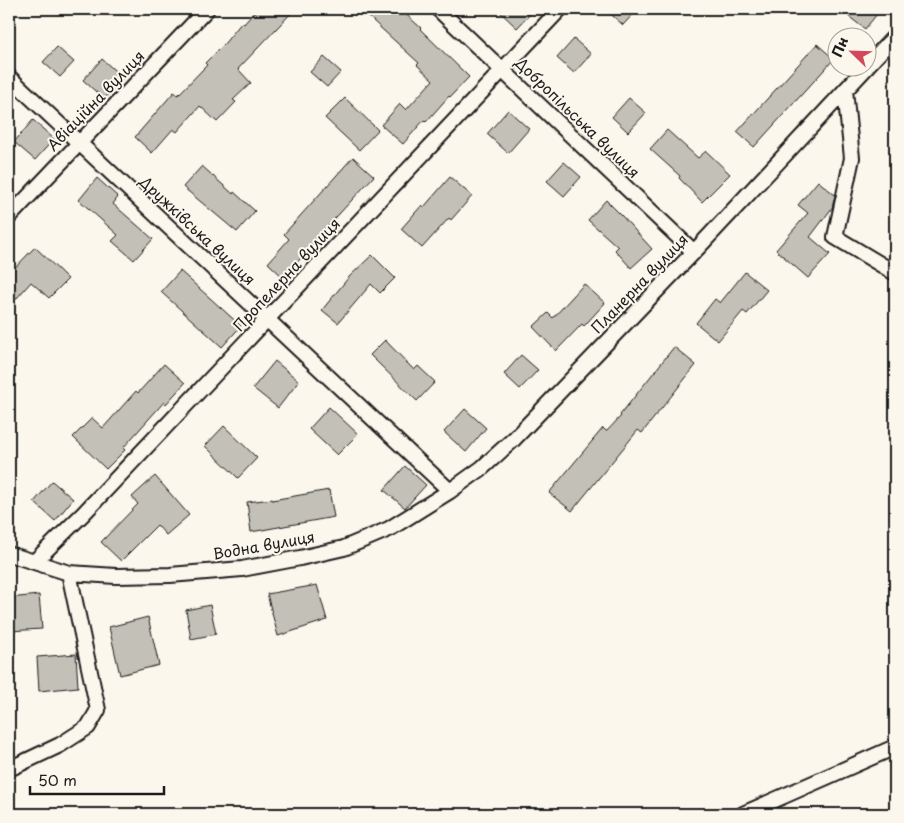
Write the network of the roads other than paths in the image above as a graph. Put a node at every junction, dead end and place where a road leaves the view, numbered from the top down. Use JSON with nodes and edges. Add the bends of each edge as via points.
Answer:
{"nodes":[{"id":1,"x":207,"y":9,"type":"edge"},
{"id":2,"x":438,"y":9,"type":"edge"},
{"id":3,"x":560,"y":9,"type":"edge"},
{"id":4,"x":895,"y":36,"type":"edge"},
{"id":5,"x":876,"y":56,"type":"edge"},
{"id":6,"x":503,"y":70,"type":"junction"},
{"id":7,"x":9,"y":77,"type":"edge"},
{"id":8,"x":856,"y":78,"type":"edge"},
{"id":9,"x":845,"y":90,"type":"junction"},
{"id":10,"x":79,"y":143,"type":"junction"},
{"id":11,"x":9,"y":217,"type":"edge"},
{"id":12,"x":694,"y":252,"type":"junction"},
{"id":13,"x":895,"y":273,"type":"edge"},
{"id":14,"x":267,"y":320,"type":"junction"},
{"id":15,"x":450,"y":491,"type":"junction"},
{"id":16,"x":9,"y":554,"type":"edge"},
{"id":17,"x":34,"y":562,"type":"junction"},
{"id":18,"x":69,"y":573,"type":"junction"},
{"id":19,"x":895,"y":747,"type":"edge"},
{"id":20,"x":9,"y":769,"type":"edge"},
{"id":21,"x":743,"y":814,"type":"edge"}],
"edges":[{"from":1,"to":10,"type":"street","name":"Авіаційна вулиця"},
{"from":2,"to":6,"type":"street","name":"Добропільська вулиця"},
{"from":3,"to":6,"type":"street","name":"Пропелерна вулиця"},
{"from":4,"to":5,"type":"street","name":"Планерна вулиця"},
{"from":6,"to":12,"type":"street","name":"Добропільська вулиця"},
{"from":6,"to":14,"type":"street","name":"Пропелерна вулиця"},
{"from":7,"to":10,"type":"street","name":"Дружківська вулиця"},
{"from":8,"to":9,"type":"street","name":"Планерна вулиця"},
{"from":9,"to":12,"type":"street","name":"Планерна вулиця"},
{"from":9,"to":13,"type":"street","via":[[852,158],[835,237]]},
{"from":10,"to":11,"type":"street","name":"Авіаційна вулиця"},
{"from":10,"to":14,"type":"street","name":"Дружківська вулиця"},
{"from":12,"to":15,"type":"street","name":"Планерна вулиця","via":[[514,439]]},
{"from":14,"to":15,"type":"street","name":"Дружківська вулиця"},
{"from":14,"to":17,"type":"street","name":"Пропелерна вулиця"},
{"from":15,"to":18,"type":"street","name":"Водна вулиця","via":[[389,529],[344,548],[300,558],[242,569],[170,575]]},
{"from":16,"to":17,"type":"street","name":"Водна вулиця"},
{"from":17,"to":18,"type":"street","name":"Водна вулиця"},
{"from":18,"to":20,"type":"street","via":[[98,710],[88,727],[60,745]]},
{"from":19,"to":21,"type":"street"}]}
